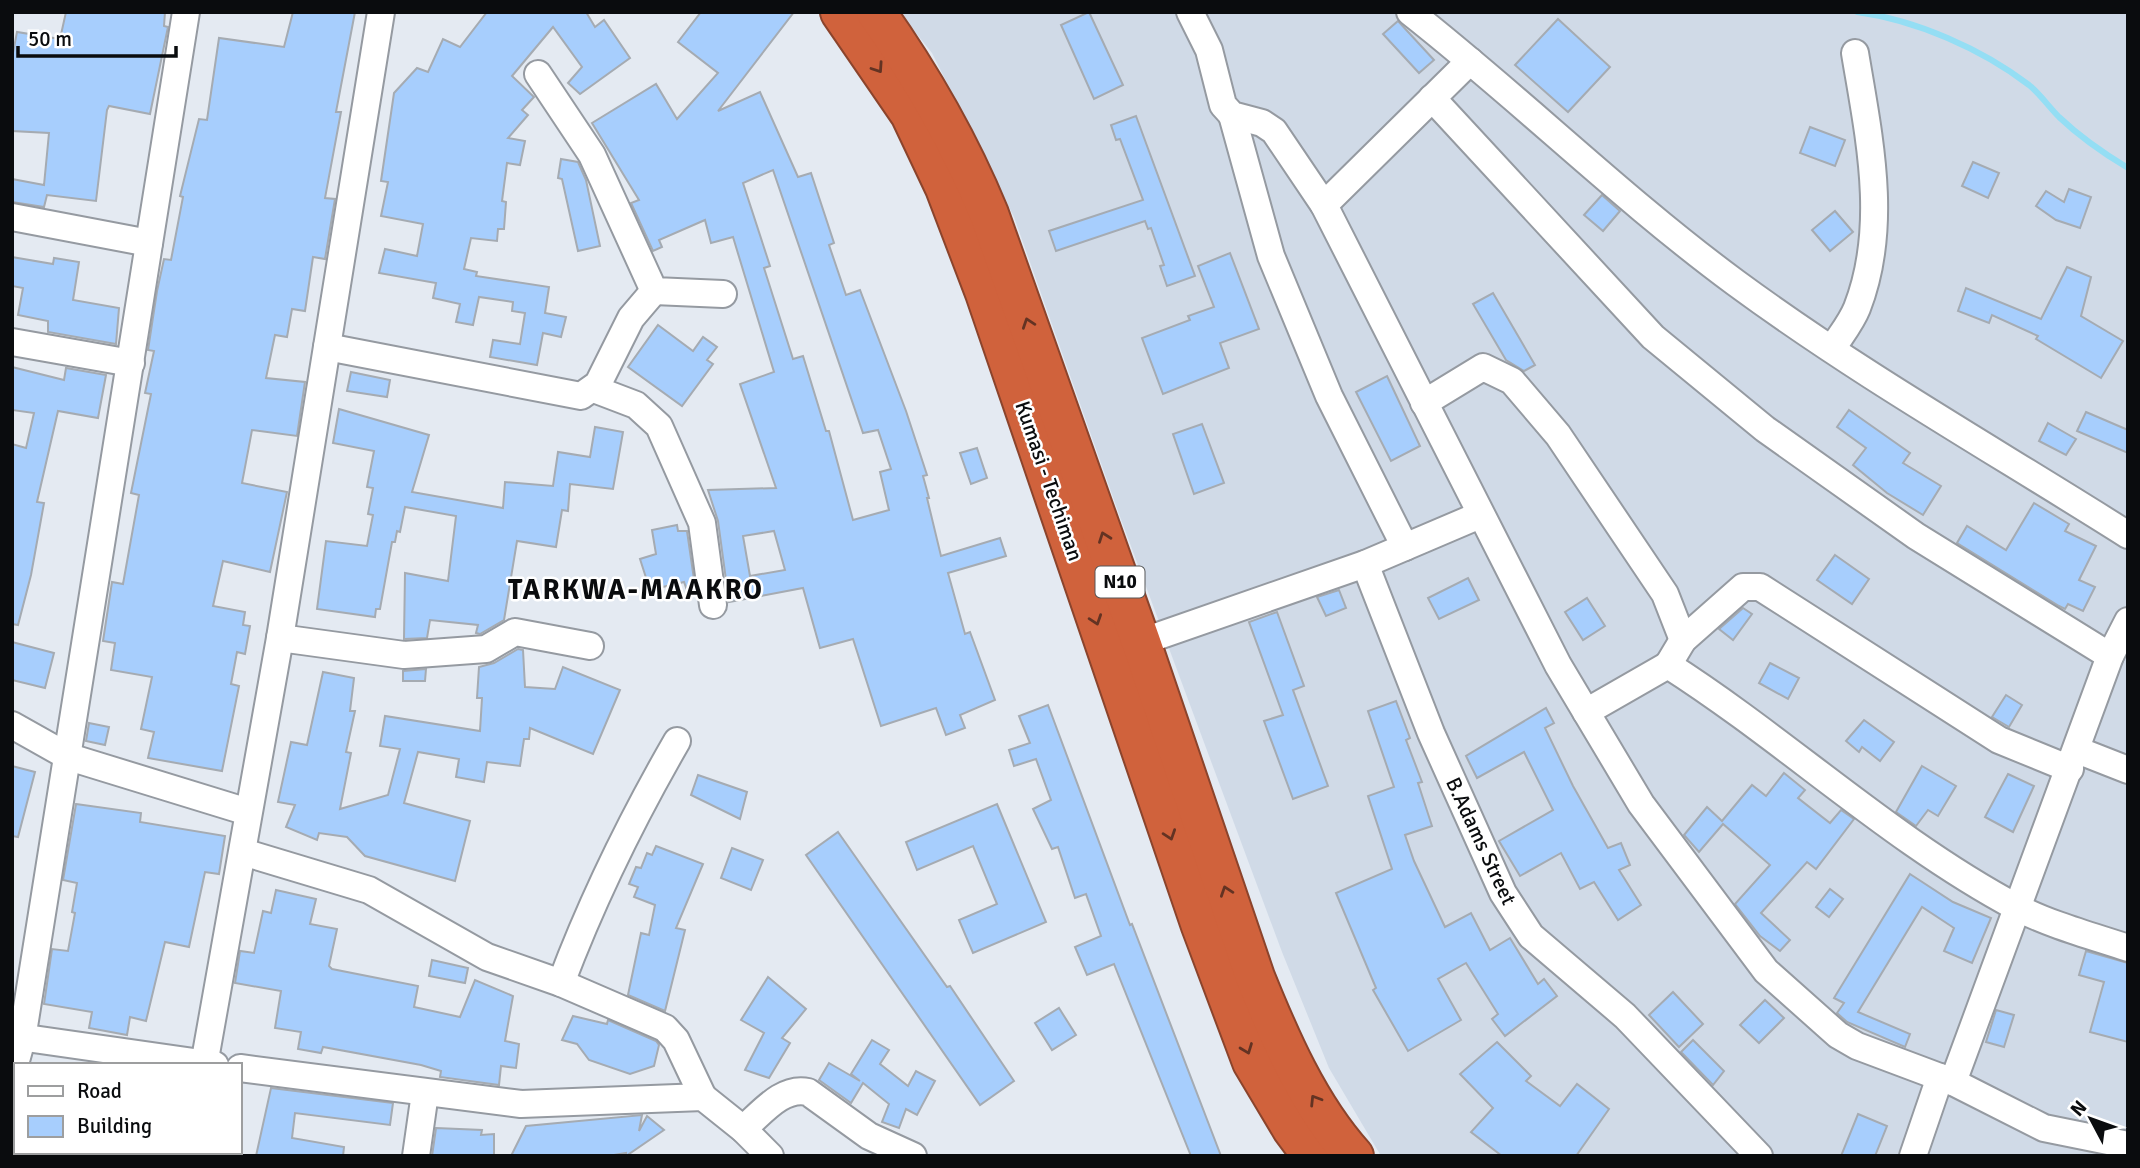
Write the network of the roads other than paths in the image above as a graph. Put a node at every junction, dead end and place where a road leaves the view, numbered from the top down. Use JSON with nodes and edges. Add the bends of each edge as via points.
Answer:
{"nodes":[{"id":1,"x":186,"y":12,"type":"edge"},
{"id":2,"x":381,"y":12,"type":"edge"},
{"id":3,"x":840,"y":12,"type":"edge"},
{"id":4,"x":876,"y":12,"type":"edge"},
{"id":5,"x":1189,"y":12,"type":"edge"},
{"id":6,"x":1410,"y":12,"type":"edge"},
{"id":7,"x":1855,"y":53,"type":"dead end"},
{"id":8,"x":1470,"y":61,"type":"junction"},
{"id":9,"x":538,"y":74,"type":"dead end"},
{"id":10,"x":1432,"y":98,"type":"junction"},
{"id":11,"x":1232,"y":115,"type":"junction"},
{"id":12,"x":1324,"y":205,"type":"junction"},
{"id":13,"x":12,"y":217,"type":"edge"},
{"id":14,"x":149,"y":243,"type":"junction"},
{"id":15,"x":654,"y":290,"type":"junction"},
{"id":16,"x":723,"y":294,"type":"dead end"},
{"id":17,"x":12,"y":342,"type":"edge"},
{"id":18,"x":327,"y":347,"type":"junction"},
{"id":19,"x":1832,"y":349,"type":"junction"},
{"id":20,"x":131,"y":363,"type":"junction"},
{"id":21,"x":594,"y":389,"type":"junction"},
{"id":22,"x":1424,"y":403,"type":"junction"},
{"id":23,"x":1480,"y":514,"type":"junction"},
{"id":24,"x":2128,"y":535,"type":"edge"},
{"id":25,"x":1405,"y":547,"type":"junction"},
{"id":26,"x":1365,"y":565,"type":"junction"},
{"id":27,"x":713,"y":605,"type":"dead end"},
{"id":28,"x":2128,"y":621,"type":"edge"},
{"id":29,"x":279,"y":638,"type":"junction"},
{"id":30,"x":1683,"y":640,"type":"junction"},
{"id":31,"x":1141,"y":642,"type":"junction"},
{"id":32,"x":590,"y":646,"type":"dead end"},
{"id":33,"x":2110,"y":656,"type":"junction"},
{"id":34,"x":1668,"y":664,"type":"junction"},
{"id":35,"x":1587,"y":712,"type":"junction"},
{"id":36,"x":12,"y":725,"type":"edge"},
{"id":37,"x":677,"y":741,"type":"dead end"},
{"id":38,"x":69,"y":757,"type":"junction"},
{"id":39,"x":2074,"y":759,"type":"junction"},
{"id":40,"x":2128,"y":770,"type":"edge"},
{"id":41,"x":247,"y":812,"type":"junction"},
{"id":42,"x":243,"y":852,"type":"junction"},
{"id":43,"x":2020,"y":909,"type":"junction"},
{"id":44,"x":2128,"y":948,"type":"edge"},
{"id":45,"x":561,"y":982,"type":"junction"},
{"id":46,"x":17,"y":1038,"type":"edge"},
{"id":47,"x":201,"y":1063,"type":"edge"},
{"id":48,"x":208,"y":1063,"type":"edge"},
{"id":49,"x":242,"y":1068,"type":"edge"},
{"id":50,"x":12,"y":1075,"type":"edge"},
{"id":51,"x":1946,"y":1080,"type":"junction"},
{"id":52,"x":425,"y":1093,"type":"junction"},
{"id":53,"x":703,"y":1097,"type":"junction"},
{"id":54,"x":743,"y":1129,"type":"junction"},
{"id":55,"x":2128,"y":1145,"type":"edge"},
{"id":56,"x":416,"y":1156,"type":"edge"},
{"id":57,"x":770,"y":1156,"type":"edge"},
{"id":58,"x":913,"y":1156,"type":"edge"},
{"id":59,"x":1311,"y":1156,"type":"edge"},
{"id":60,"x":1354,"y":1156,"type":"edge"},
{"id":61,"x":1759,"y":1156,"type":"edge"},
{"id":62,"x":1913,"y":1156,"type":"edge"}],
"edges":[{"from":1,"to":14,"type":"street"},
{"from":2,"to":18,"type":"street"},
{"from":3,"to":59,"type":"highway","name":"Kumasi - Techiman","number":"N10","one_way":true,"via":[[910,114],[945,188],[1201,926],[1248,1050]]},
{"from":31,"to":4,"type":"highway","number":"N10","one_way":true,"via":[[966,157],[943,113]]},
{"from":5,"to":11,"type":"street","via":[[1209,50],[1223,105]]},
{"from":6,"to":8,"type":"street"},
{"from":7,"to":19,"type":"street","via":[[1876,222],[1856,311]]},
{"from":8,"to":10,"type":"street"},
{"from":8,"to":19,"type":"street","via":[[1703,257]]},
{"from":9,"to":15,"type":"street","via":[[592,155]]},
{"from":10,"to":12,"type":"street"},
{"from":10,"to":33,"type":"street","via":[[1653,337],[1704,379],[1765,429],[1916,536]]},
{"from":11,"to":12,"type":"street","via":[[1274,131]]},
{"from":11,"to":25,"type":"street","via":[[1271,256],[1329,396]]},
{"from":12,"to":22,"type":"street"},
{"from":13,"to":14,"type":"street"},
{"from":14,"to":20,"type":"street"},
{"from":15,"to":16,"type":"street"},
{"from":15,"to":21,"type":"street","via":[[631,318]]},
{"from":17,"to":20,"type":"street"},
{"from":18,"to":21,"type":"street","via":[[582,396]]},
{"from":18,"to":29,"type":"street"},
{"from":19,"to":24,"type":"street"},
{"from":20,"to":38,"type":"street"},
{"from":21,"to":27,"type":"street","via":[[636,405],[659,426],[702,523]]},
{"from":22,"to":23,"type":"street"},
{"from":22,"to":30,"type":"street","via":[[1483,368],[1512,381],[1558,435],[1665,594]]},
{"from":23,"to":25,"type":"street"},
{"from":23,"to":35,"type":"street","via":[[1544,640]]},
{"from":25,"to":26,"type":"street"},
{"from":26,"to":31,"type":"street"},
{"from":26,"to":61,"type":"street","name":"B.Adams Street","via":[[1431,733],[1517,916],[1531,936],[1625,1016]]},
{"from":28,"to":33,"type":"street"},
{"from":29,"to":32,"type":"street","via":[[404,655],[486,649],[514,632]]},
{"from":29,"to":41,"type":"street"},
{"from":30,"to":34,"type":"street"},
{"from":30,"to":39,"type":"street","via":[[1743,586],[1760,587],[1999,740]]},
{"from":60,"to":31,"type":"highway","number":"N10","one_way":true,"via":[[1311,1095],[1276,1029]]},
{"from":33,"to":39,"type":"street"},
{"from":34,"to":35,"type":"street"},
{"from":34,"to":43,"type":"street","via":[[1945,863]]},
{"from":35,"to":51,"type":"street","via":[[1641,804],[1766,971],[1838,1035]]},
{"from":36,"to":38,"type":"street"},
{"from":37,"to":45,"type":"street","via":[[636,812]]},
{"from":38,"to":41,"type":"street"},
{"from":38,"to":46,"type":"street"},
{"from":39,"to":40,"type":"street"},
{"from":39,"to":43,"type":"street"},
{"from":41,"to":42,"type":"street"},
{"from":42,"to":45,"type":"street","via":[[369,890],[488,957]]},
{"from":42,"to":48,"type":"street"},
{"from":43,"to":44,"type":"street"},
{"from":43,"to":51,"type":"street"},
{"from":45,"to":53,"type":"street","via":[[671,1033]]},
{"from":46,"to":47,"type":"street"},
{"from":46,"to":50,"type":"street"},
{"from":49,"to":52,"type":"street"},
{"from":51,"to":55,"type":"street","via":[[2044,1128]]},
{"from":51,"to":62,"type":"street"},
{"from":52,"to":53,"type":"street","via":[[522,1104]]},
{"from":52,"to":56,"type":"street"},
{"from":53,"to":54,"type":"street"},
{"from":54,"to":57,"type":"street"},
{"from":54,"to":58,"type":"street","via":[[783,1096],[798,1090],[869,1136]]}]}
